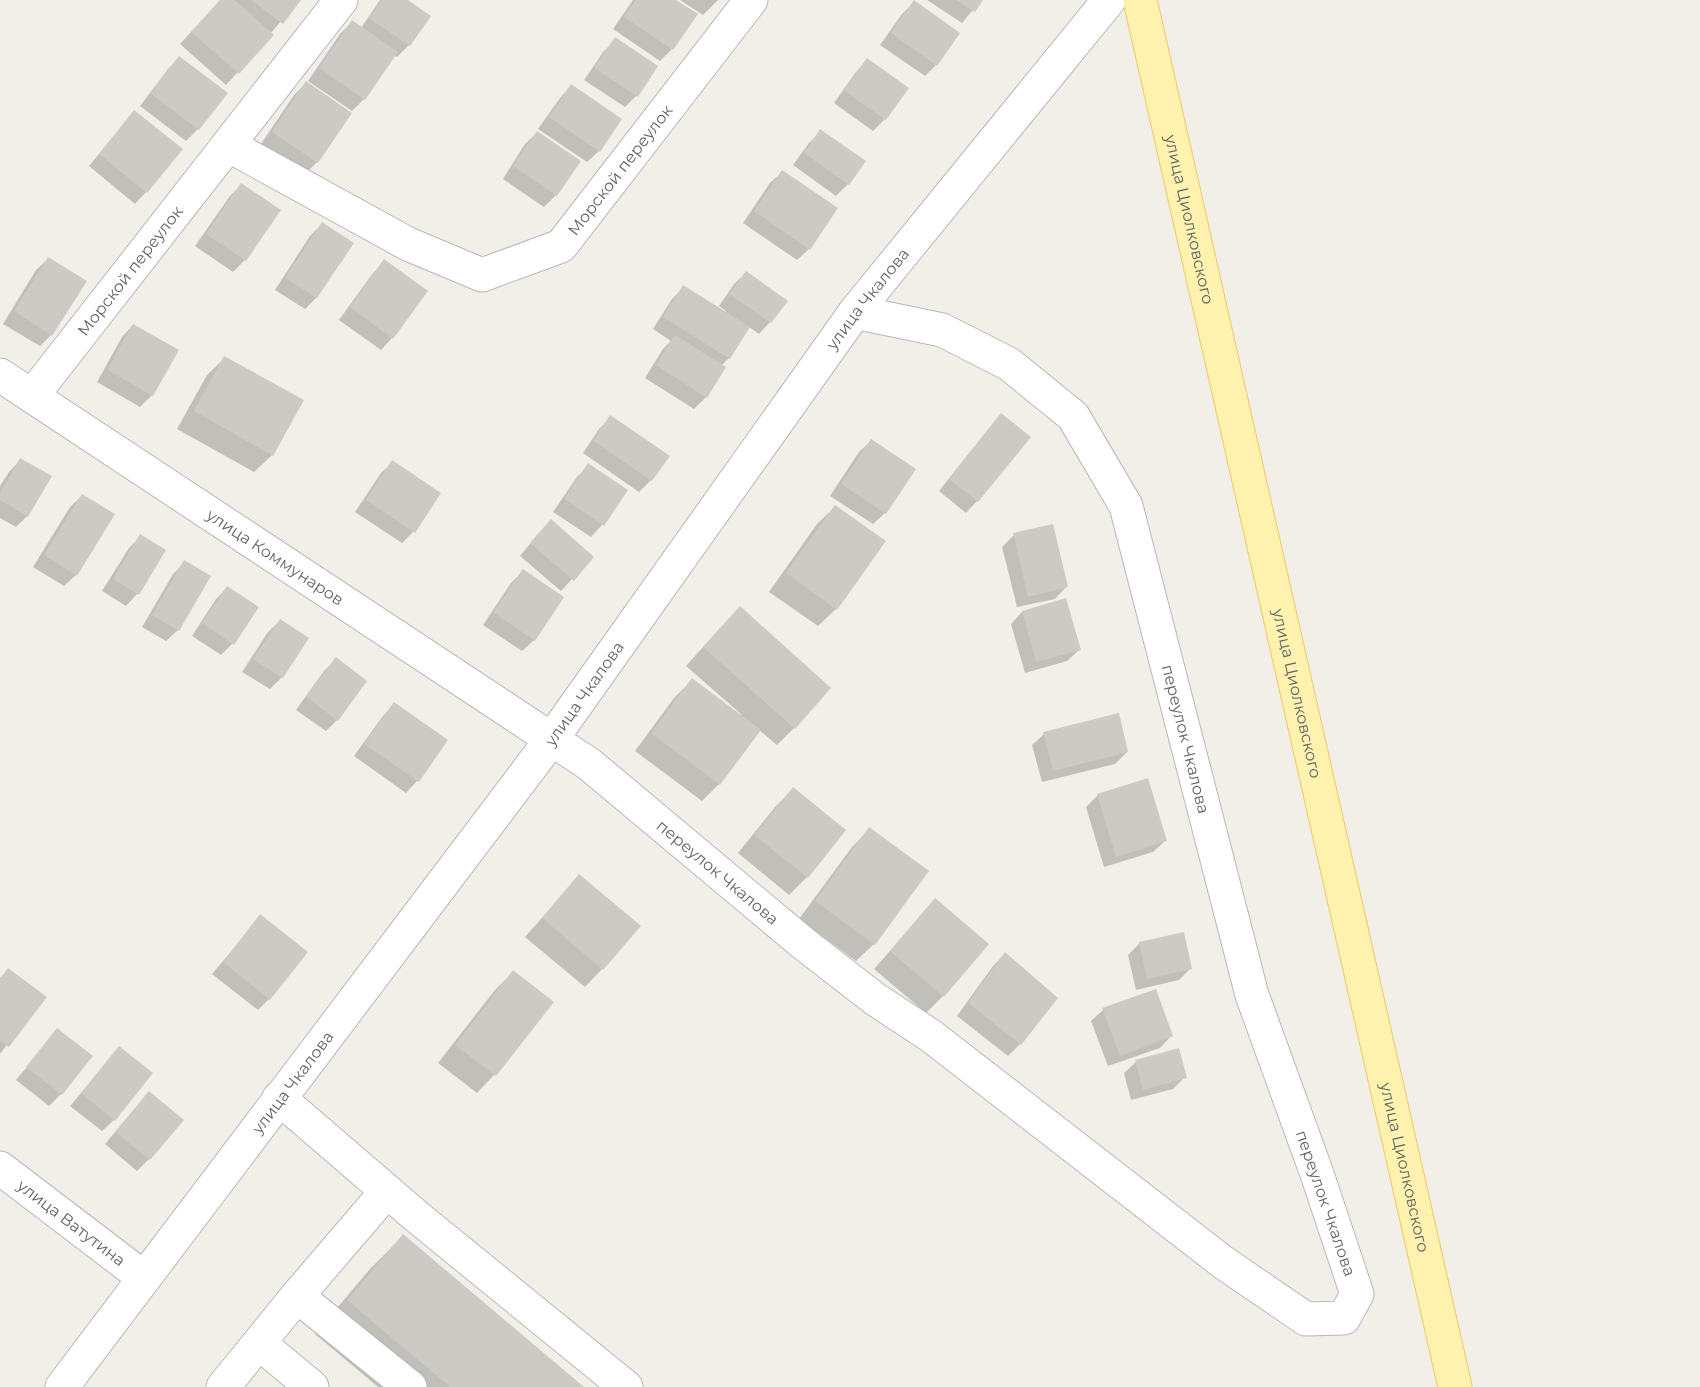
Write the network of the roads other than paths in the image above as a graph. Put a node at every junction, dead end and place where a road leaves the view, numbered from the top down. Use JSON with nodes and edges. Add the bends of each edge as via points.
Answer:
{"nodes":[{"id":1,"x":341,"y":0,"type":"edge"},
{"id":2,"x":752,"y":0,"type":"edge"},
{"id":3,"x":1109,"y":0,"type":"edge"},
{"id":4,"x":1140,"y":0,"type":"edge"},
{"id":5,"x":228,"y":145,"type":"junction"},
{"id":6,"x":855,"y":312,"type":"junction"},
{"id":7,"x":0,"y":375,"type":"edge"},
{"id":8,"x":32,"y":396,"type":"junction"},
{"id":9,"x":551,"y":740,"type":"junction"},
{"id":10,"x":279,"y":1098,"type":"junction"},
{"id":11,"x":0,"y":1168,"type":"edge"},
{"id":12,"x":387,"y":1191,"type":"junction"},
{"id":13,"x":143,"y":1277,"type":"junction"},
{"id":14,"x":297,"y":1296,"type":"junction"},
{"id":15,"x":259,"y":1343,"type":"junction"},
{"id":16,"x":62,"y":1387,"type":"edge"},
{"id":17,"x":223,"y":1387,"type":"edge"},
{"id":18,"x":312,"y":1387,"type":"edge"},
{"id":19,"x":410,"y":1387,"type":"edge"},
{"id":20,"x":626,"y":1387,"type":"edge"},
{"id":21,"x":1455,"y":1387,"type":"edge"}],
"edges":[{"from":1,"to":5,"type":"street","name":"Морской переулок"},
{"from":2,"to":5,"type":"street","name":"Морской переулок","via":[[561,246],[482,276],[408,244]]},
{"from":3,"to":6,"type":"street","name":"улица Чкалова"},
{"from":4,"to":21,"type":"main road","name":"улица Циолковского"},
{"from":5,"to":8,"type":"street","name":"Морской переулок"},
{"from":6,"to":9,"type":"street","name":"улица Чкалова"},
{"from":6,"to":9,"type":"street","name":"переулок Чкалова","via":[[942,330],[1009,364],[1073,416],[1126,506],[1252,995],[1357,1294],[1344,1318],[1306,1318],[1224,1263],[931,1036],[857,985],[589,764]]},
{"from":7,"to":8,"type":"street","name":"улица Коммунаров"},
{"from":8,"to":9,"type":"street","name":"улица Коммунаров"},
{"from":9,"to":10,"type":"street","name":"улица Чкалова"},
{"from":10,"to":12,"type":"street"},
{"from":10,"to":13,"type":"street","name":"улица Чкалова"},
{"from":11,"to":13,"type":"street","name":"улица Ватутина"},
{"from":12,"to":14,"type":"street"},
{"from":12,"to":20,"type":"street"},
{"from":13,"to":16,"type":"street","name":"улица Чкалова"},
{"from":14,"to":15,"type":"street"},
{"from":14,"to":19,"type":"street"},
{"from":15,"to":17,"type":"street"},
{"from":15,"to":18,"type":"street"}]}
